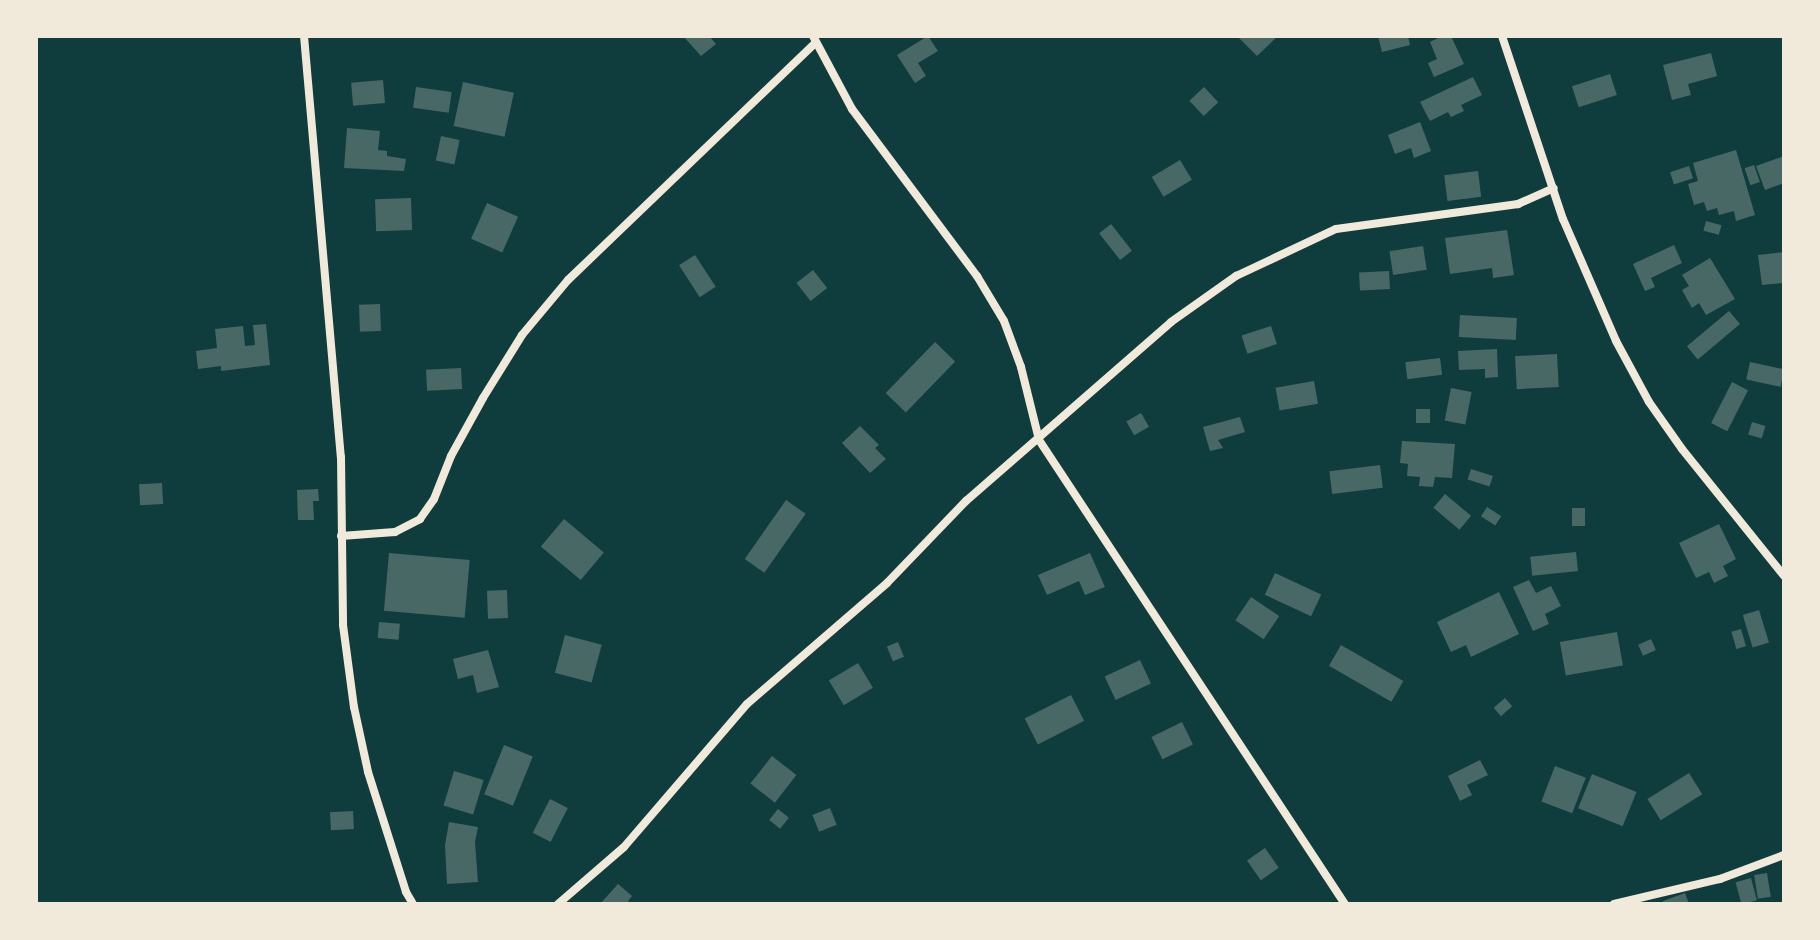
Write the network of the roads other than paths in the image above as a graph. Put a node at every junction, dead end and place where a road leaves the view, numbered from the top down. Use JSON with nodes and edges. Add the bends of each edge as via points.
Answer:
{"nodes":[{"id":1,"x":304,"y":36,"type":"edge"},
{"id":2,"x":1502,"y":36,"type":"edge"},
{"id":3,"x":814,"y":39,"type":"edge"},
{"id":4,"x":1554,"y":188,"type":"junction"},
{"id":5,"x":1039,"y":440,"type":"junction"},
{"id":6,"x":341,"y":536,"type":"junction"},
{"id":7,"x":1784,"y":576,"type":"edge"},
{"id":8,"x":1784,"y":855,"type":"edge"},
{"id":9,"x":413,"y":904,"type":"edge"},
{"id":10,"x":558,"y":904,"type":"edge"},
{"id":11,"x":1345,"y":904,"type":"edge"},
{"id":12,"x":1614,"y":904,"type":"edge"}],
"edges":[{"from":1,"to":6,"type":"street","via":[[341,457]]},
{"from":2,"to":4,"type":"street"},
{"from":3,"to":5,"type":"street","via":[[852,109],[977,276],[1004,321]]},
{"from":3,"to":6,"type":"street","via":[[568,280],[522,335],[420,519],[395,532]]},
{"from":4,"to":5,"type":"street","via":[[1518,204],[1336,229],[1292,248],[1236,276],[1171,322]]},
{"from":4,"to":7,"type":"street","via":[[1580,262],[1649,402]]},
{"from":5,"to":10,"type":"street","via":[[966,501],[887,583],[747,704],[624,847]]},
{"from":5,"to":11,"type":"street"},
{"from":6,"to":9,"type":"street","via":[[343,625],[354,707],[368,772]]},
{"from":8,"to":12,"type":"street","via":[[1720,879]]}]}
